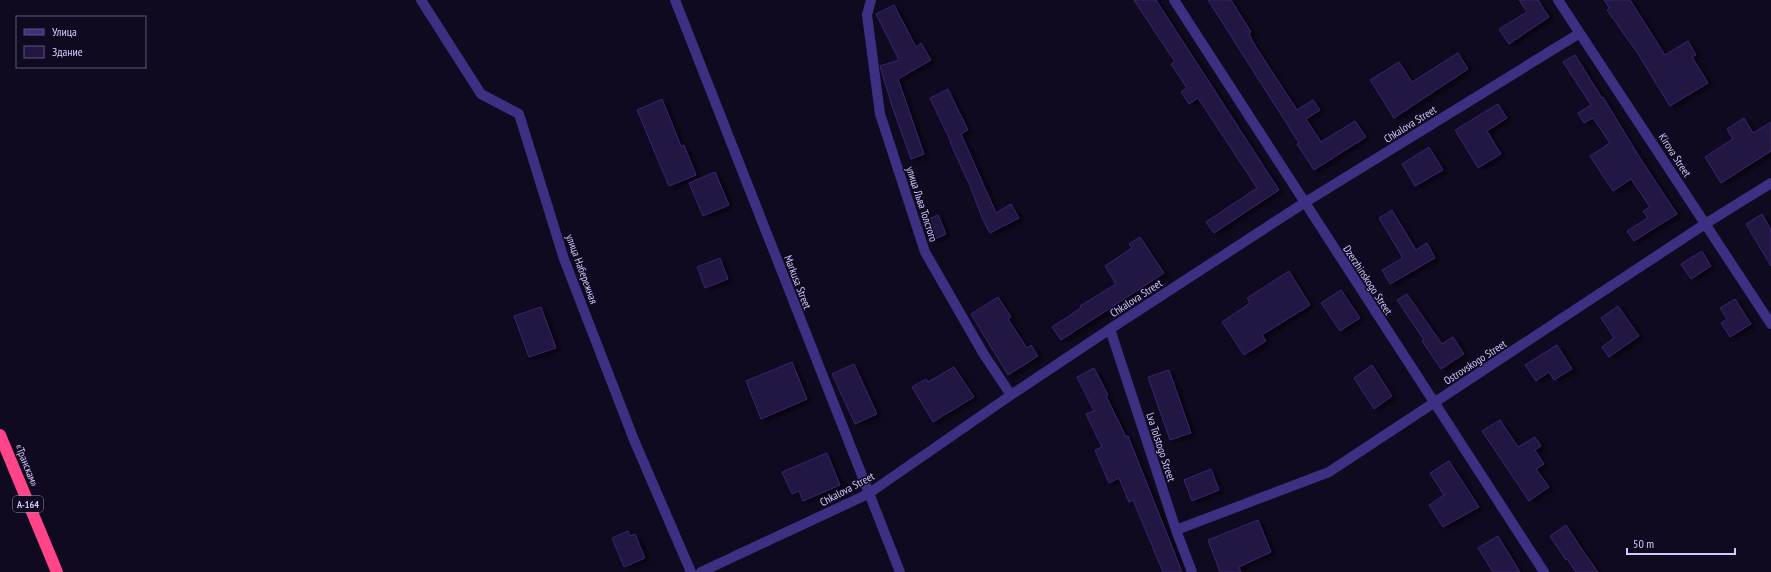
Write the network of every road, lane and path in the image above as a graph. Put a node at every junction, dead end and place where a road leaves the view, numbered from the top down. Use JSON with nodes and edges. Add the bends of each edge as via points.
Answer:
{"nodes":[{"id":1,"x":421,"y":0,"type":"edge"},
{"id":2,"x":675,"y":0,"type":"edge"},
{"id":3,"x":871,"y":0,"type":"edge"},
{"id":4,"x":1174,"y":0,"type":"edge"},
{"id":5,"x":1558,"y":0,"type":"edge"},
{"id":6,"x":1580,"y":33,"type":"junction"},
{"id":7,"x":1771,"y":183,"type":"edge"},
{"id":8,"x":1304,"y":203,"type":"junction"},
{"id":9,"x":1705,"y":224,"type":"junction"},
{"id":10,"x":1771,"y":324,"type":"edge"},
{"id":11,"x":1110,"y":329,"type":"junction"},
{"id":12,"x":1011,"y":395,"type":"junction"},
{"id":13,"x":1434,"y":403,"type":"junction"},
{"id":14,"x":0,"y":435,"type":"edge"},
{"id":15,"x":868,"y":494,"type":"junction"},
{"id":16,"x":1176,"y":530,"type":"junction"},
{"id":17,"x":56,"y":572,"type":"edge"},
{"id":18,"x":691,"y":572,"type":"edge"},
{"id":19,"x":701,"y":572,"type":"edge"},
{"id":20,"x":900,"y":572,"type":"edge"},
{"id":21,"x":1192,"y":572,"type":"edge"},
{"id":22,"x":1544,"y":572,"type":"edge"}],
"edges":[{"from":1,"to":18,"type":"street","name":"улица Набережная","via":[[481,94],[519,114],[564,259],[634,440]]},
{"from":2,"to":15,"type":"street","name":"Markusa Street"},
{"from":3,"to":12,"type":"street","name":"улица Льва Толстого","via":[[867,15],[880,114],[925,252],[983,353]]},
{"from":4,"to":8,"type":"street","name":"Dzerzhinskogo Street"},
{"from":5,"to":6,"type":"street","name":"Kirova Street"},
{"from":6,"to":8,"type":"street","name":"Chkalova Street"},
{"from":6,"to":9,"type":"street","name":"Kirova Street"},
{"from":7,"to":9,"type":"street","name":"Ostrovskogo Street"},
{"from":8,"to":11,"type":"street","name":"Chkalova Street"},
{"from":8,"to":13,"type":"street","name":"Dzerzhinskogo Street"},
{"from":9,"to":10,"type":"street","name":"Kirova Street"},
{"from":9,"to":13,"type":"street","name":"Ostrovskogo Street"},
{"from":11,"to":12,"type":"street","name":"Chkalova Street"},
{"from":11,"to":16,"type":"street","name":"Lva Tolstogo Street"},
{"from":12,"to":15,"type":"street","name":"Chkalova Street"},
{"from":13,"to":16,"type":"street","name":"Ostrovskogo Street","via":[[1329,472]]},
{"from":13,"to":22,"type":"street","name":"Dzerzhinskogo Street"},
{"from":14,"to":17,"type":"highway","name":"«Транскам»","number":"А-164"},
{"from":15,"to":19,"type":"street","name":"Chkalova Street"},
{"from":15,"to":20,"type":"street","name":"Markusa Street"},
{"from":16,"to":21,"type":"street","name":"Lva Tolstogo Street"}]}
